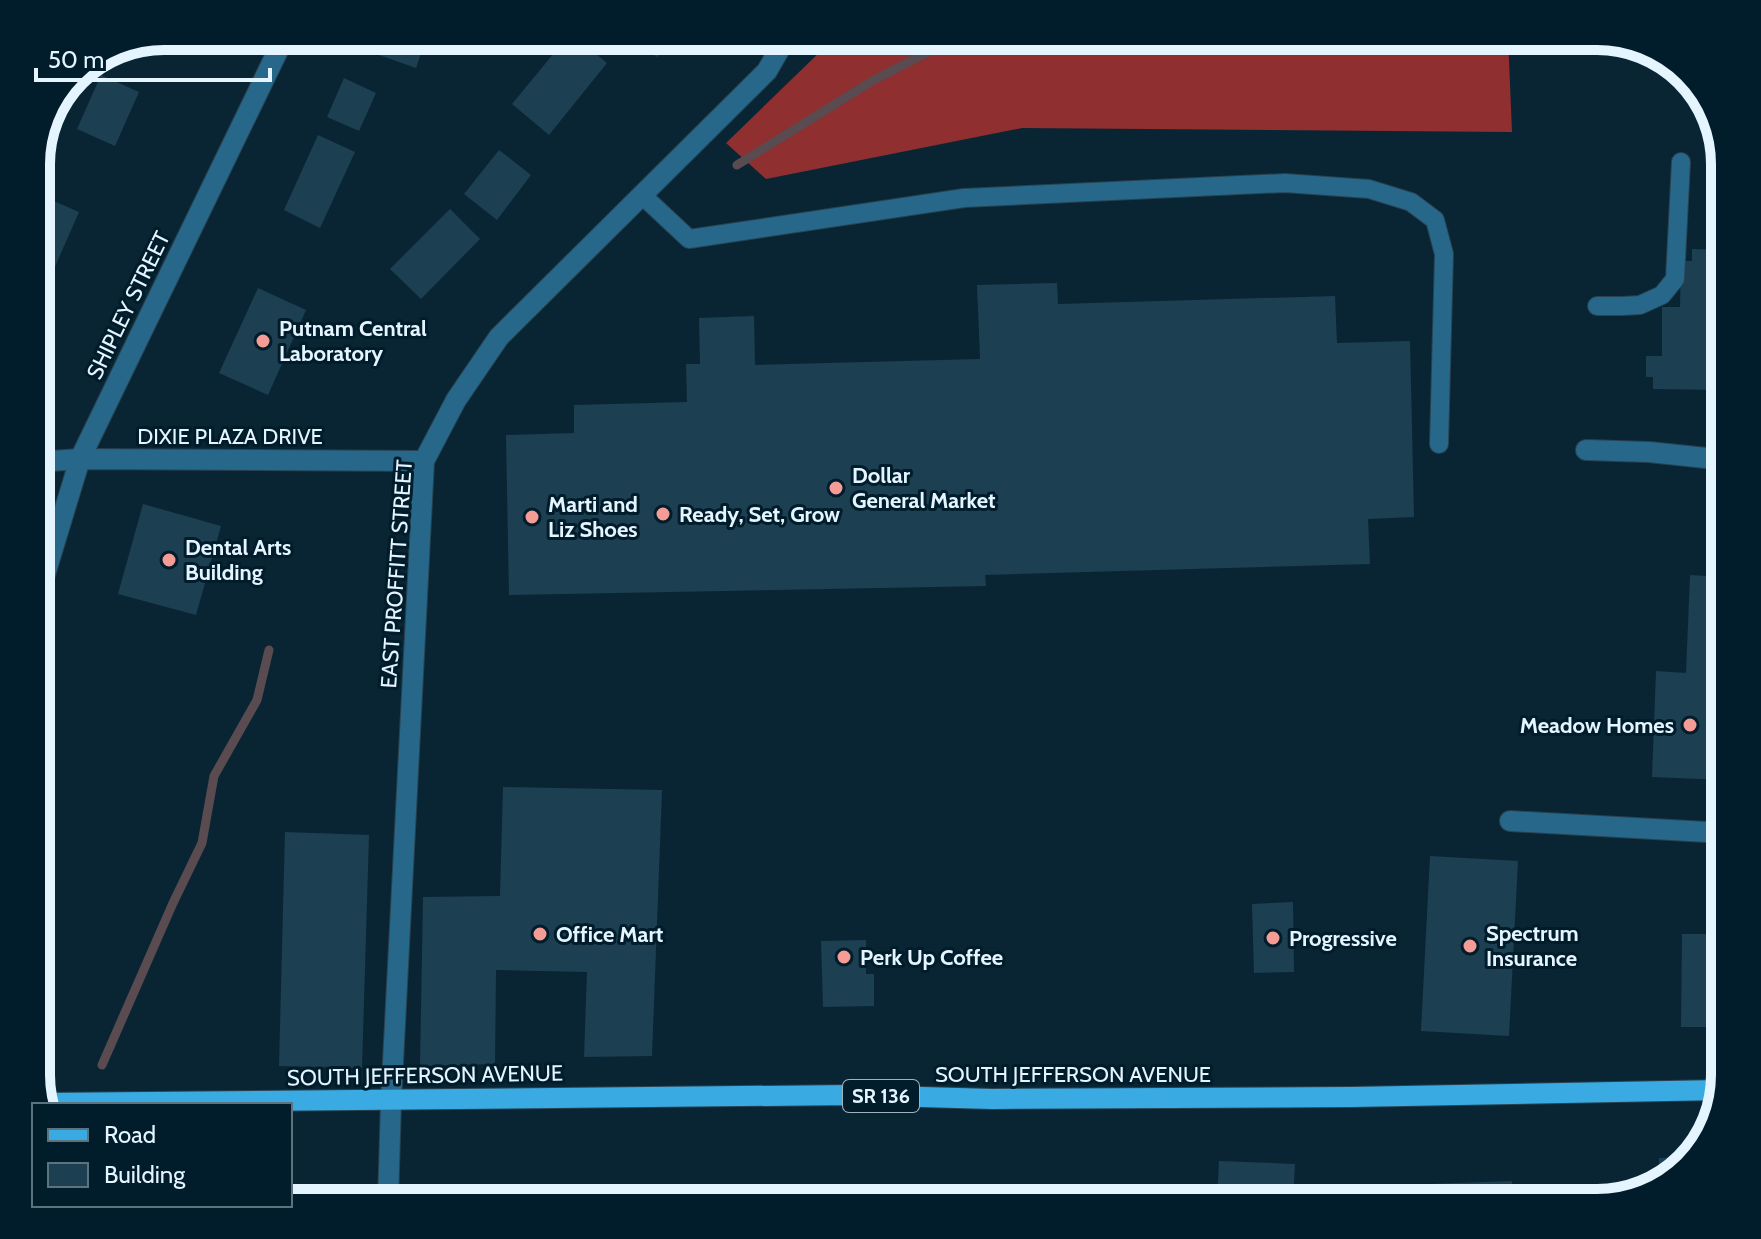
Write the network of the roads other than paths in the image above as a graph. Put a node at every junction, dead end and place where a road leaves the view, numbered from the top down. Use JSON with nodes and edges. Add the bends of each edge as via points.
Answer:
{"nodes":[{"id":1,"x":278,"y":50,"type":"edge"},
{"id":2,"x":779,"y":50,"type":"edge"},
{"id":3,"x":1681,"y":162,"type":"dead end"},
{"id":4,"x":642,"y":195,"type":"junction"},
{"id":5,"x":1597,"y":306,"type":"dead end"},
{"id":6,"x":1439,"y":444,"type":"dead end"},
{"id":7,"x":1586,"y":450,"type":"dead end"},
{"id":8,"x":80,"y":459,"type":"junction"},
{"id":9,"x":1711,"y":459,"type":"edge"},
{"id":10,"x":50,"y":461,"type":"edge"},
{"id":11,"x":424,"y":461,"type":"junction"},
{"id":12,"x":50,"y":558,"type":"edge"},
{"id":13,"x":1510,"y":821,"type":"dead end"},
{"id":14,"x":1711,"y":832,"type":"edge"},
{"id":15,"x":1710,"y":1090,"type":"edge"},
{"id":16,"x":391,"y":1101,"type":"junction"},
{"id":17,"x":54,"y":1103,"type":"edge"},
{"id":18,"x":388,"y":1189,"type":"edge"}],
"edges":[{"from":1,"to":8,"type":"street","name":"SHIPLEY STREET"},
{"from":2,"to":4,"type":"street","name":"EAST PROFFITT STREET","via":[[767,71]]},
{"from":3,"to":5,"type":"lane","via":[[1675,279],[1662,295],[1640,305]]},
{"from":4,"to":6,"type":"lane","via":[[689,239],[964,198],[1285,183],[1369,189],[1411,202],[1435,220],[1444,254]]},
{"from":4,"to":11,"type":"street","name":"EAST PROFFITT STREET","via":[[499,337],[456,400]]},
{"from":7,"to":9,"type":"street"},
{"from":8,"to":10,"type":"street","name":"DIXIE PLAZA DRIVE"},
{"from":8,"to":11,"type":"street","name":"DIXIE PLAZA DRIVE"},
{"from":8,"to":12,"type":"street","name":"SHIPLEY STREET"},
{"from":11,"to":16,"type":"street","name":"EAST PROFFITT STREET"},
{"from":13,"to":14,"type":"street"},
{"from":15,"to":16,"type":"main road","name":"SOUTH JEFFERSON AVENUE","number":"SR 136"},
{"from":16,"to":17,"type":"main road","name":"SOUTH JEFFERSON AVENUE","number":"SR 136"},
{"from":16,"to":18,"type":"street","name":"EAST PROFFITT STREET"}]}
